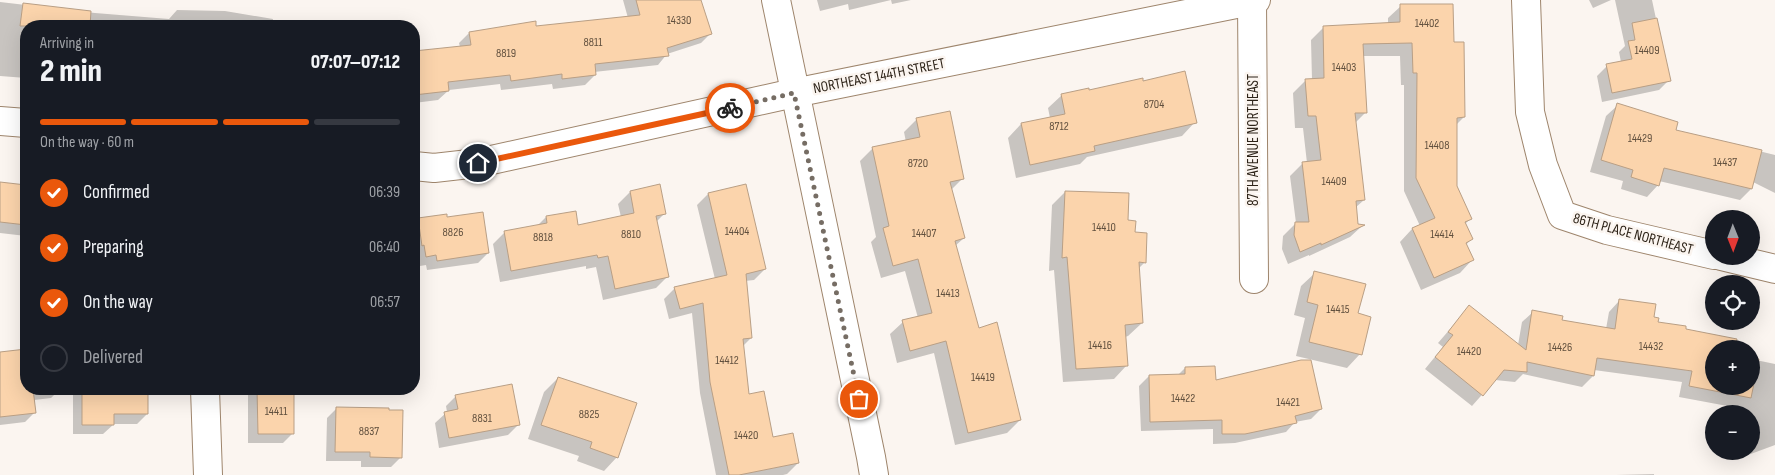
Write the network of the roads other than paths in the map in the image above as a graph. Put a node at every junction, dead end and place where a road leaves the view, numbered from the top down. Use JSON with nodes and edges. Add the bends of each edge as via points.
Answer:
{"nodes":[{"id":1,"x":776,"y":0,"type":"edge"},
{"id":2,"x":1526,"y":0,"type":"edge"},
{"id":3,"x":1254,"y":1,"type":"edge"},
{"id":4,"x":794,"y":93,"type":"junction"},
{"id":5,"x":0,"y":120,"type":"edge"},
{"id":6,"x":20,"y":122,"type":"edge"},
{"id":7,"x":420,"y":167,"type":"edge"},
{"id":8,"x":1705,"y":253,"type":"edge"},
{"id":9,"x":1758,"y":265,"type":"edge"},
{"id":10,"x":1775,"y":269,"type":"edge"},
{"id":11,"x":1254,"y":279,"type":"dead end"},
{"id":12,"x":206,"y":395,"type":"edge"},
{"id":13,"x":208,"y":475,"type":"edge"},
{"id":14,"x":874,"y":475,"type":"edge"}],
"edges":[{"from":1,"to":4,"type":"street"},
{"from":2,"to":8,"type":"street","name":"86TH PLACE NORTHEAST","via":[[1530,112],[1543,165],[1562,215],[1607,230]]},
{"from":3,"to":4,"type":"street","name":"NORTHEAST 144TH STREET"},
{"from":3,"to":11,"type":"street","name":"87TH AVENUE NORTHEAST"},
{"from":4,"to":7,"type":"street","name":"NORTHEAST 144TH STREET","via":[[478,163]]},
{"from":4,"to":14,"type":"street"},
{"from":5,"to":6,"type":"street"},
{"from":9,"to":10,"type":"street"},
{"from":12,"to":13,"type":"street"}]}
